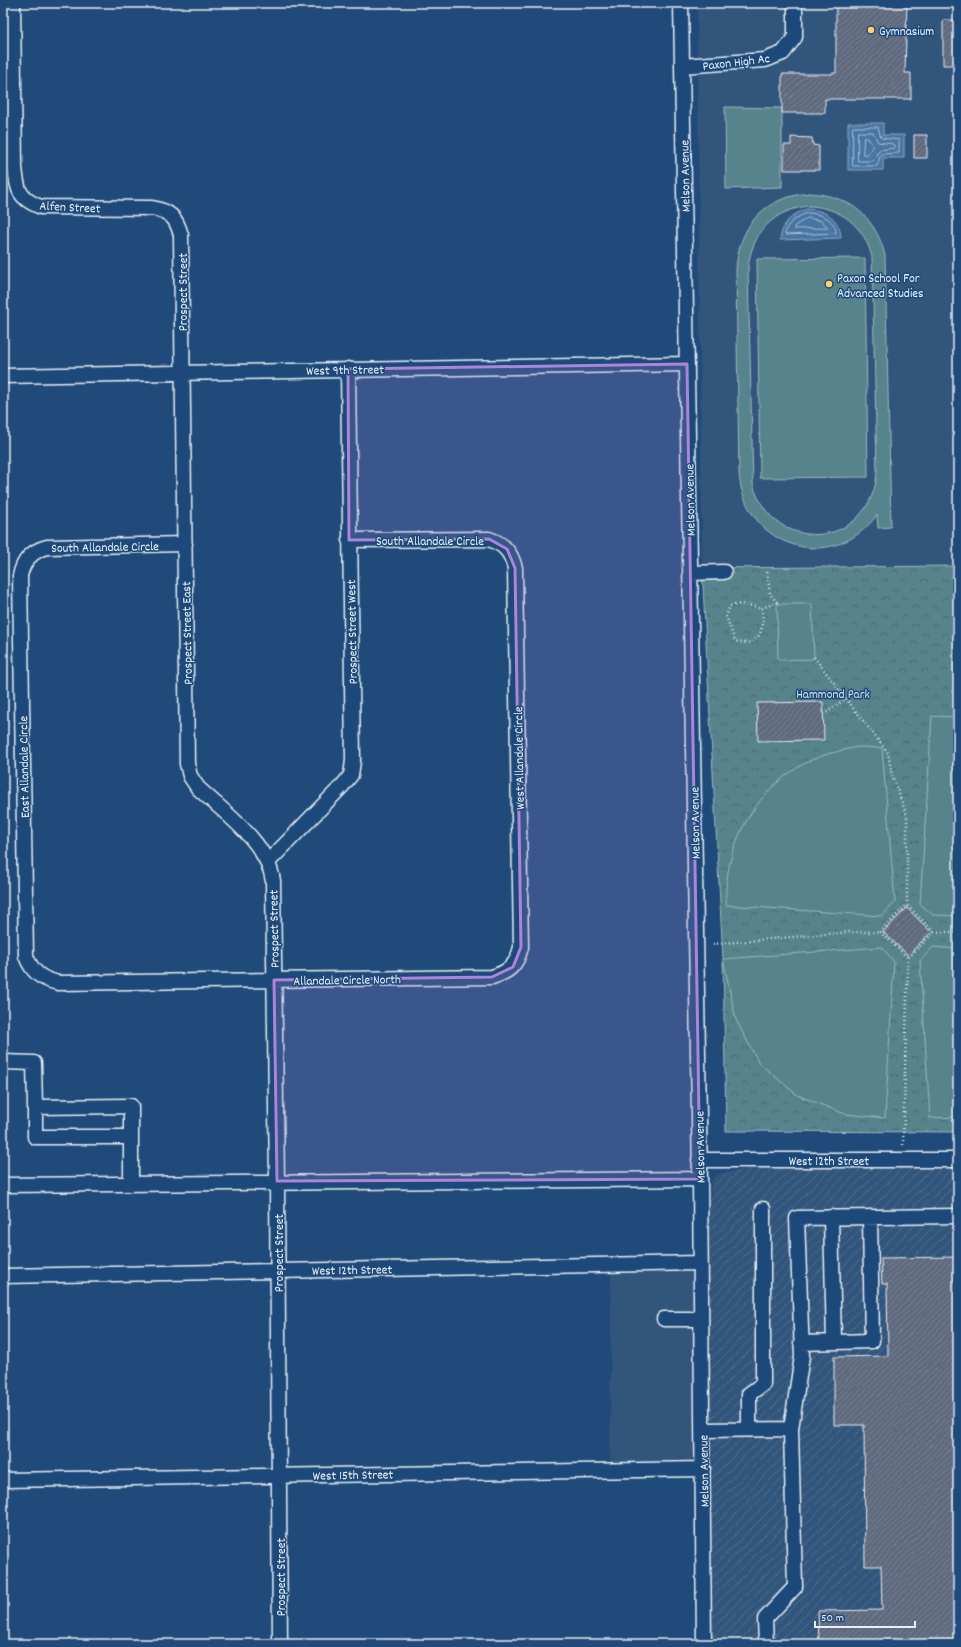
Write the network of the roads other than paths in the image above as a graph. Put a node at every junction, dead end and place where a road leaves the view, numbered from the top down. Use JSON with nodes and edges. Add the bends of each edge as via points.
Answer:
{"nodes":[{"id":1,"x":13,"y":3,"type":"edge"},
{"id":2,"x":681,"y":3,"type":"edge"},
{"id":3,"x":795,"y":3,"type":"edge"},
{"id":4,"x":682,"y":66,"type":"junction"},
{"id":5,"x":170,"y":215,"type":"joint"},
{"id":6,"x":687,"y":364,"type":"junction"},
{"id":7,"x":348,"y":369,"type":"junction"},
{"id":8,"x":182,"y":372,"type":"junction"},
{"id":9,"x":3,"y":376,"type":"edge"},
{"id":10,"x":349,"y":540,"type":"junction"},
{"id":11,"x":185,"y":544,"type":"junction"},
{"id":12,"x":507,"y":549,"type":"joint"},
{"id":13,"x":28,"y":557,"type":"joint"},
{"id":14,"x":724,"y":572,"type":"dead end"},
{"id":15,"x":690,"y":573,"type":"junction"},
{"id":16,"x":268,"y":862,"type":"junction"},
{"id":17,"x":513,"y":967,"type":"joint"},
{"id":18,"x":38,"y":975,"type":"joint"},
{"id":19,"x":274,"y":980,"type":"junction"},
{"id":20,"x":3,"y":1062,"type":"edge"},
{"id":21,"x":35,"y":1107,"type":"junction"},
{"id":22,"x":130,"y":1137,"type":"junction"},
{"id":23,"x":699,"y":1160,"type":"junction"},
{"id":24,"x":958,"y":1160,"type":"edge"},
{"id":25,"x":700,"y":1179,"type":"junction"},
{"id":26,"x":277,"y":1181,"type":"junction"},
{"id":27,"x":131,"y":1183,"type":"junction"},
{"id":28,"x":3,"y":1185,"type":"edge"},
{"id":29,"x":763,"y":1209,"type":"dead end"},
{"id":30,"x":958,"y":1216,"type":"edge"},
{"id":31,"x":831,"y":1217,"type":"junction"},
{"id":32,"x":870,"y":1217,"type":"junction"},
{"id":33,"x":700,"y":1263,"type":"junction"},
{"id":34,"x":278,"y":1271,"type":"junction"},
{"id":35,"x":3,"y":1276,"type":"edge"},
{"id":36,"x":701,"y":1319,"type":"junction"},
{"id":37,"x":664,"y":1320,"type":"dead end"},
{"id":38,"x":834,"y":1342,"type":"junction"},
{"id":39,"x":801,"y":1343,"type":"junction"},
{"id":40,"x":749,"y":1429,"type":"junction"},
{"id":41,"x":791,"y":1429,"type":"junction"},
{"id":42,"x":702,"y":1430,"type":"junction"},
{"id":43,"x":703,"y":1469,"type":"junction"},
{"id":44,"x":278,"y":1475,"type":"junction"},
{"id":45,"x":3,"y":1480,"type":"edge"},
{"id":46,"x":280,"y":1644,"type":"edge"},
{"id":47,"x":704,"y":1644,"type":"edge"},
{"id":48,"x":766,"y":1644,"type":"edge"}],
"edges":[{"from":1,"to":5,"type":"street","name":"Alfen Street","via":[[15,167],[17,187],[22,196],[41,207],[151,208]]},
{"from":2,"to":4,"type":"street","name":"Melson Avenue"},
{"from":3,"to":4,"type":"street","name":"Paxon High Ac","via":[[795,37],[783,53],[765,60]]},
{"from":4,"to":6,"type":"street","name":"Melson Avenue"},
{"from":5,"to":8,"type":"street","name":"Prospect Street","via":[[177,222],[181,235]]},
{"from":6,"to":7,"type":"street","name":"West 9th Street"},
{"from":6,"to":15,"type":"street","name":"Melson Avenue"},
{"from":7,"to":8,"type":"street","name":"West 9th Street"},
{"from":7,"to":10,"type":"street","name":"Prospect Street West"},
{"from":8,"to":9,"type":"street","name":"West 9th Street"},
{"from":8,"to":11,"type":"street","name":"Prospect Street East"},
{"from":10,"to":12,"type":"street","name":"South Allandale Circle","via":[[489,539]]},
{"from":10,"to":16,"type":"street","name":"Prospect Street West","via":[[353,761],[350,775]]},
{"from":11,"to":13,"type":"street","name":"South Allandale Circle","via":[[47,547],[36,550]]},
{"from":11,"to":16,"type":"street","name":"Prospect Street East","via":[[187,764],[190,776],[198,788],[249,836]]},
{"from":12,"to":17,"type":"street","name":"West Allandale Circle","via":[[515,568],[522,947]]},
{"from":13,"to":18,"type":"street","name":"East Allandale Circle","via":[[22,565],[20,576],[26,956],[30,967]]},
{"from":14,"to":15,"type":"street"},
{"from":15,"to":23,"type":"street","name":"Melson Avenue"},
{"from":16,"to":19,"type":"street","name":"Prospect Street","via":[[273,881]]},
{"from":17,"to":19,"type":"street","name":"Allandale Circle North","via":[[503,974],[492,977]]},
{"from":18,"to":19,"type":"street","name":"Allandale Circle North","via":[[47,981],[58,983]]},
{"from":19,"to":26,"type":"street","name":"Prospect Street"},
{"from":20,"to":21,"type":"street","via":[[34,1062]]},
{"from":21,"to":22,"type":"street","via":[[35,1137]]},
{"from":21,"to":22,"type":"street","via":[[131,1106]]},
{"from":22,"to":27,"type":"street"},
{"from":23,"to":24,"type":"street","name":"West 12th Street"},
{"from":23,"to":25,"type":"street","name":"Melson Avenue"},
{"from":25,"to":26,"type":"street"},
{"from":25,"to":33,"type":"street","name":"Melson Avenue"},
{"from":26,"to":27,"type":"street"},
{"from":26,"to":34,"type":"street","name":"Prospect Street"},
{"from":27,"to":28,"type":"street"},
{"from":29,"to":40,"type":"street","via":[[763,1384],[749,1394]]},
{"from":30,"to":32,"type":"street"},
{"from":31,"to":32,"type":"street"},
{"from":31,"to":38,"type":"street"},
{"from":31,"to":39,"type":"street","via":[[797,1218]]},
{"from":32,"to":38,"type":"street","via":[[872,1341]]},
{"from":33,"to":34,"type":"street","name":"West 12th Street"},
{"from":33,"to":36,"type":"street","name":"Melson Avenue"},
{"from":34,"to":35,"type":"street","name":"West 12th Street"},
{"from":34,"to":44,"type":"street","name":"Prospect Street"},
{"from":36,"to":37,"type":"street"},
{"from":36,"to":42,"type":"street","name":"Melson Avenue"},
{"from":38,"to":39,"type":"street"},
{"from":39,"to":41,"type":"street","via":[[802,1356]]},
{"from":40,"to":41,"type":"street"},
{"from":40,"to":42,"type":"street"},
{"from":41,"to":48,"type":"street","via":[[795,1587],[765,1619]]},
{"from":42,"to":43,"type":"street","name":"Melson Avenue"},
{"from":43,"to":44,"type":"street","name":"West 15th Street"},
{"from":43,"to":47,"type":"street","name":"Melson Avenue"},
{"from":44,"to":45,"type":"street","name":"West 15th Street"},
{"from":44,"to":46,"type":"street","name":"Prospect Street"}]}
